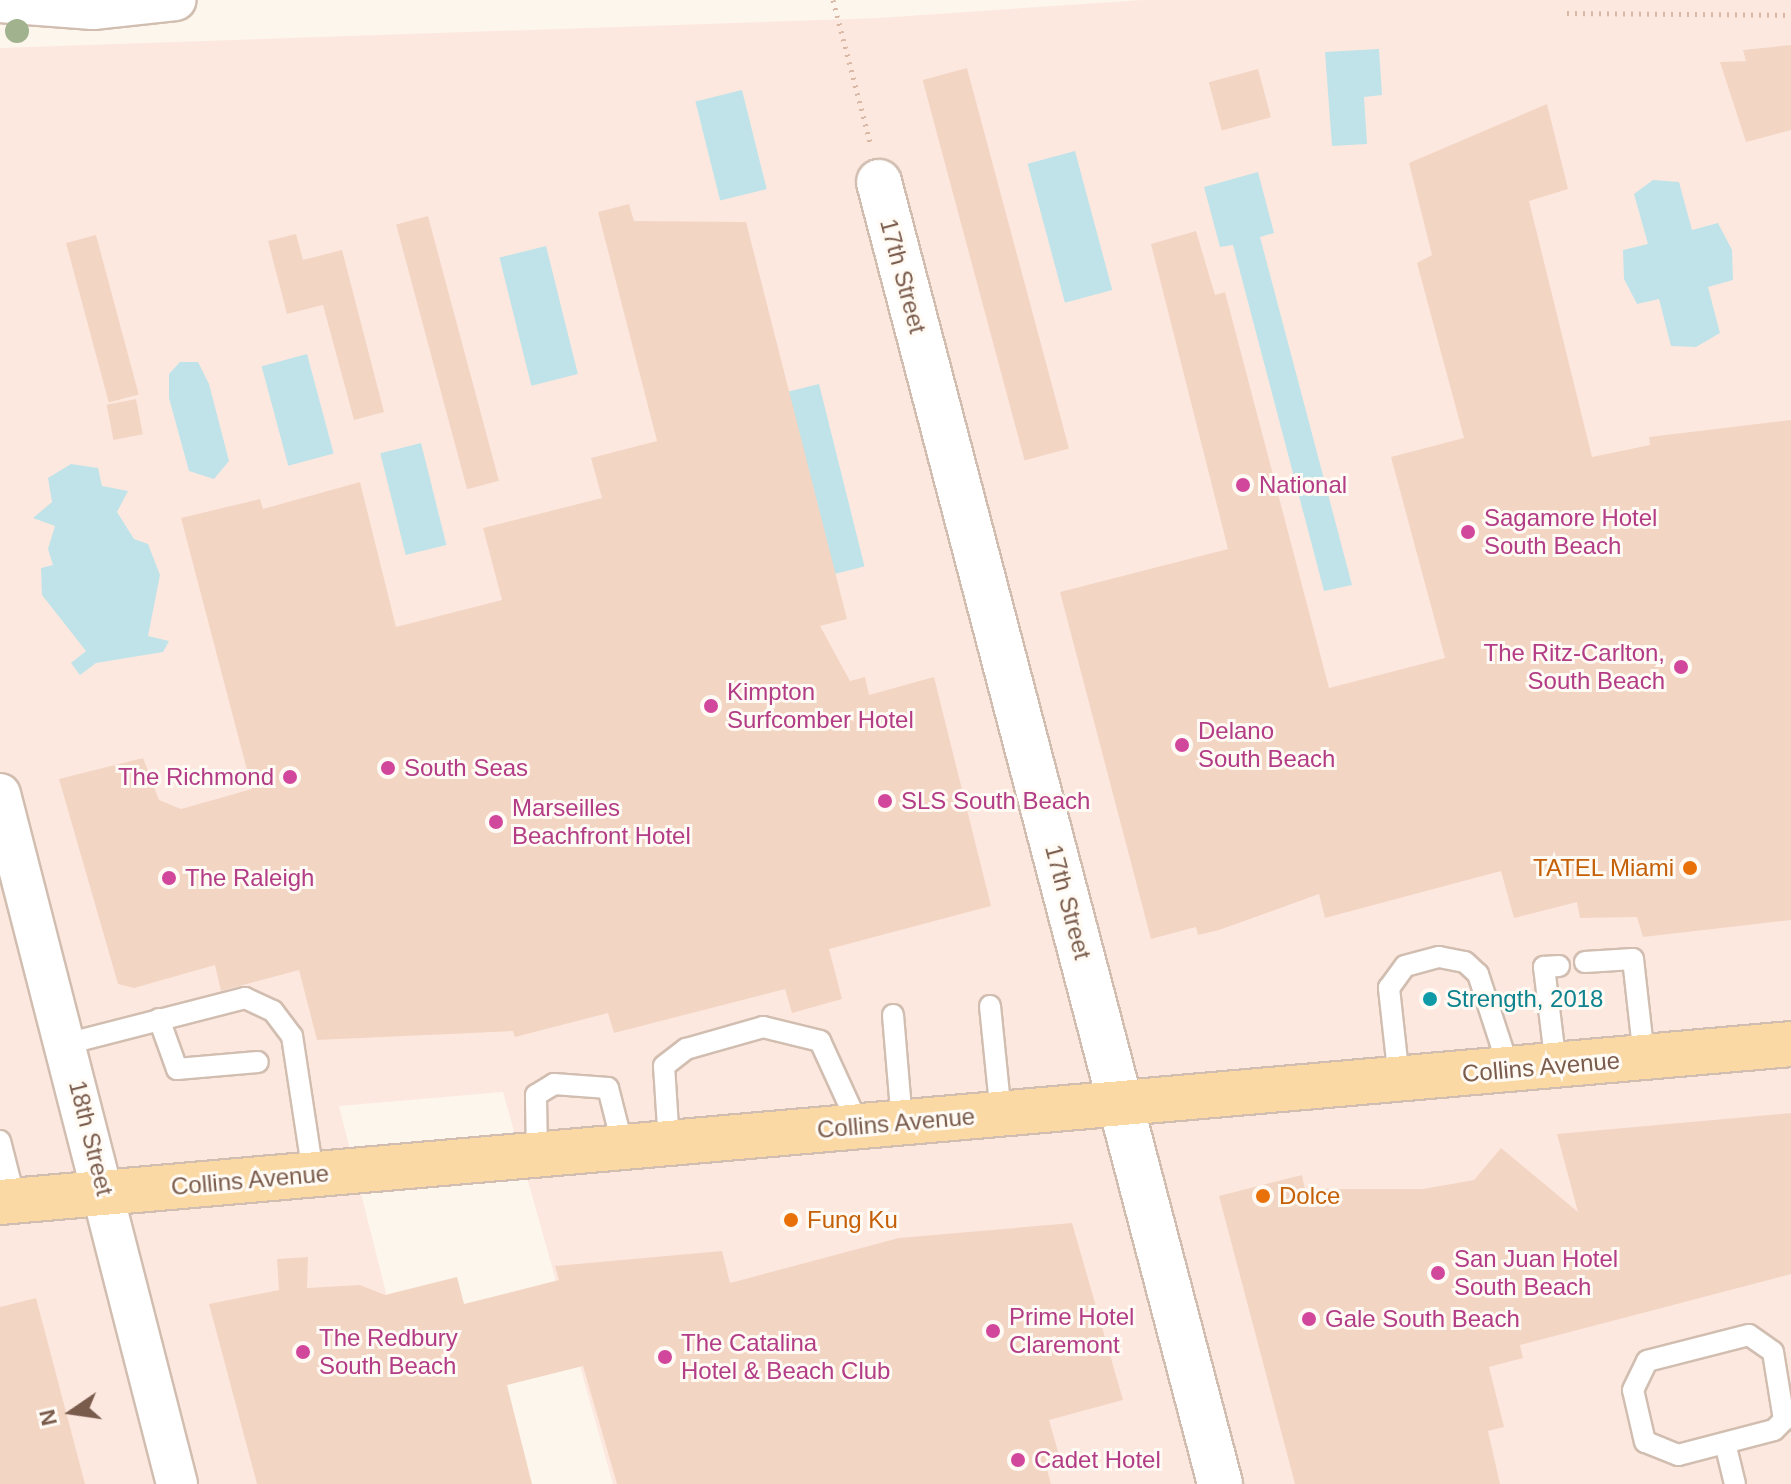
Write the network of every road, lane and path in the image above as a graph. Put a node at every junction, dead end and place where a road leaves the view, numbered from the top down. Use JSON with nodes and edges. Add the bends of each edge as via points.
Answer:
{"nodes":[{"id":1,"x":176,"y":0,"type":"edge"},
{"id":2,"x":833,"y":0,"type":"edge"},
{"id":3,"x":0,"y":2,"type":"edge"},
{"id":4,"x":1567,"y":13,"type":"dead end"},
{"id":5,"x":1791,"y":15,"type":"edge"},
{"id":6,"x":867,"y":127,"type":"dead end"},
{"id":7,"x":879,"y":182,"type":"dead end"},
{"id":8,"x":0,"y":794,"type":"edge"},
{"id":9,"x":1585,"y":962,"type":"dead end"},
{"id":10,"x":1559,"y":966,"type":"dead end"},
{"id":11,"x":990,"y":1006,"type":"dead end"},
{"id":12,"x":893,"y":1015,"type":"dead end"},
{"id":13,"x":159,"y":1019,"type":"junction"},
{"id":14,"x":66,"y":1044,"type":"junction"},
{"id":15,"x":1791,"y":1044,"type":"edge"},
{"id":16,"x":1644,"y":1057,"type":"junction"},
{"id":17,"x":258,"y":1062,"type":"dead end"},
{"id":18,"x":1556,"y":1066,"type":"junction"},
{"id":19,"x":1509,"y":1069,"type":"junction"},
{"id":20,"x":1399,"y":1079,"type":"junction"},
{"id":21,"x":1120,"y":1104,"type":"junction"},
{"id":22,"x":1001,"y":1114,"type":"junction"},
{"id":23,"x":902,"y":1123,"type":"junction"},
{"id":24,"x":859,"y":1126,"type":"junction"},
{"id":25,"x":0,"y":1141,"type":"edge"},
{"id":26,"x":669,"y":1143,"type":"junction"},
{"id":27,"x":623,"y":1147,"type":"junction"},
{"id":28,"x":537,"y":1155,"type":"junction"},
{"id":29,"x":313,"y":1174,"type":"junction"},
{"id":30,"x":105,"y":1192,"type":"junction"},
{"id":31,"x":8,"y":1201,"type":"edge"},
{"id":32,"x":1725,"y":1443,"type":"junction"},
{"id":33,"x":177,"y":1484,"type":"edge"},
{"id":34,"x":1220,"y":1484,"type":"edge"},
{"id":35,"x":1735,"y":1484,"type":"edge"}],
"edges":[{"from":1,"to":3,"type":"street","via":[[93,9]]},
{"from":2,"to":6,"type":"path"},
{"from":4,"to":5,"type":"path"},
{"from":7,"to":21,"type":"street","name":"17th Street"},
{"from":8,"to":14,"type":"street","name":"18th Street"},
{"from":9,"to":16,"type":"lane","via":[[1633,959]]},
{"from":10,"to":18,"type":"lane","via":[[1544,967]]},
{"from":11,"to":22,"type":"lane"},
{"from":12,"to":23,"type":"lane"},
{"from":13,"to":14,"type":"lane"},
{"from":13,"to":17,"type":"lane","via":[[177,1069]]},
{"from":13,"to":29,"type":"lane","via":[[245,998],[273,1011],[292,1036]]},
{"from":14,"to":30,"type":"street","name":"18th Street"},
{"from":15,"to":16,"type":"main road","name":"Collins Avenue"},
{"from":16,"to":18,"type":"main road","name":"Collins Avenue"},
{"from":18,"to":19,"type":"main road","name":"Collins Avenue"},
{"from":19,"to":20,"type":"main road","name":"Collins Avenue"},
{"from":19,"to":20,"type":"lane","via":[[1478,974],[1465,962],[1439,957],[1405,966],[1389,988]]},
{"from":20,"to":21,"type":"main road","name":"Collins Avenue"},
{"from":21,"to":22,"type":"main road","name":"Collins Avenue"},
{"from":21,"to":34,"type":"street","name":"17th Street"},
{"from":22,"to":23,"type":"main road","name":"Collins Avenue"},
{"from":23,"to":24,"type":"main road","name":"Collins Avenue"},
{"from":24,"to":26,"type":"main road","name":"Collins Avenue"},
{"from":24,"to":26,"type":"lane","via":[[820,1041],[763,1027],[686,1049],[664,1066]]},
{"from":25,"to":31,"type":"lane"},
{"from":26,"to":27,"type":"main road","name":"Collins Avenue"},
{"from":27,"to":28,"type":"main road","name":"Collins Avenue"},
{"from":27,"to":28,"type":"lane","via":[[608,1088],[554,1084],[536,1095]]},
{"from":28,"to":29,"type":"main road","name":"Collins Avenue"},
{"from":29,"to":30,"type":"main road","name":"Collins Avenue"},
{"from":30,"to":31,"type":"main road","name":"Collins Avenue"},
{"from":30,"to":33,"type":"street","name":"18th Street"},
{"from":32,"to":32,"type":"lane","via":[[1774,1430],[1784,1420],[1773,1352],[1763,1341],[1749,1335],[1662,1358],[1635,1374],[1645,1442],[1659,1453]]},
{"from":32,"to":35,"type":"lane"}]}
